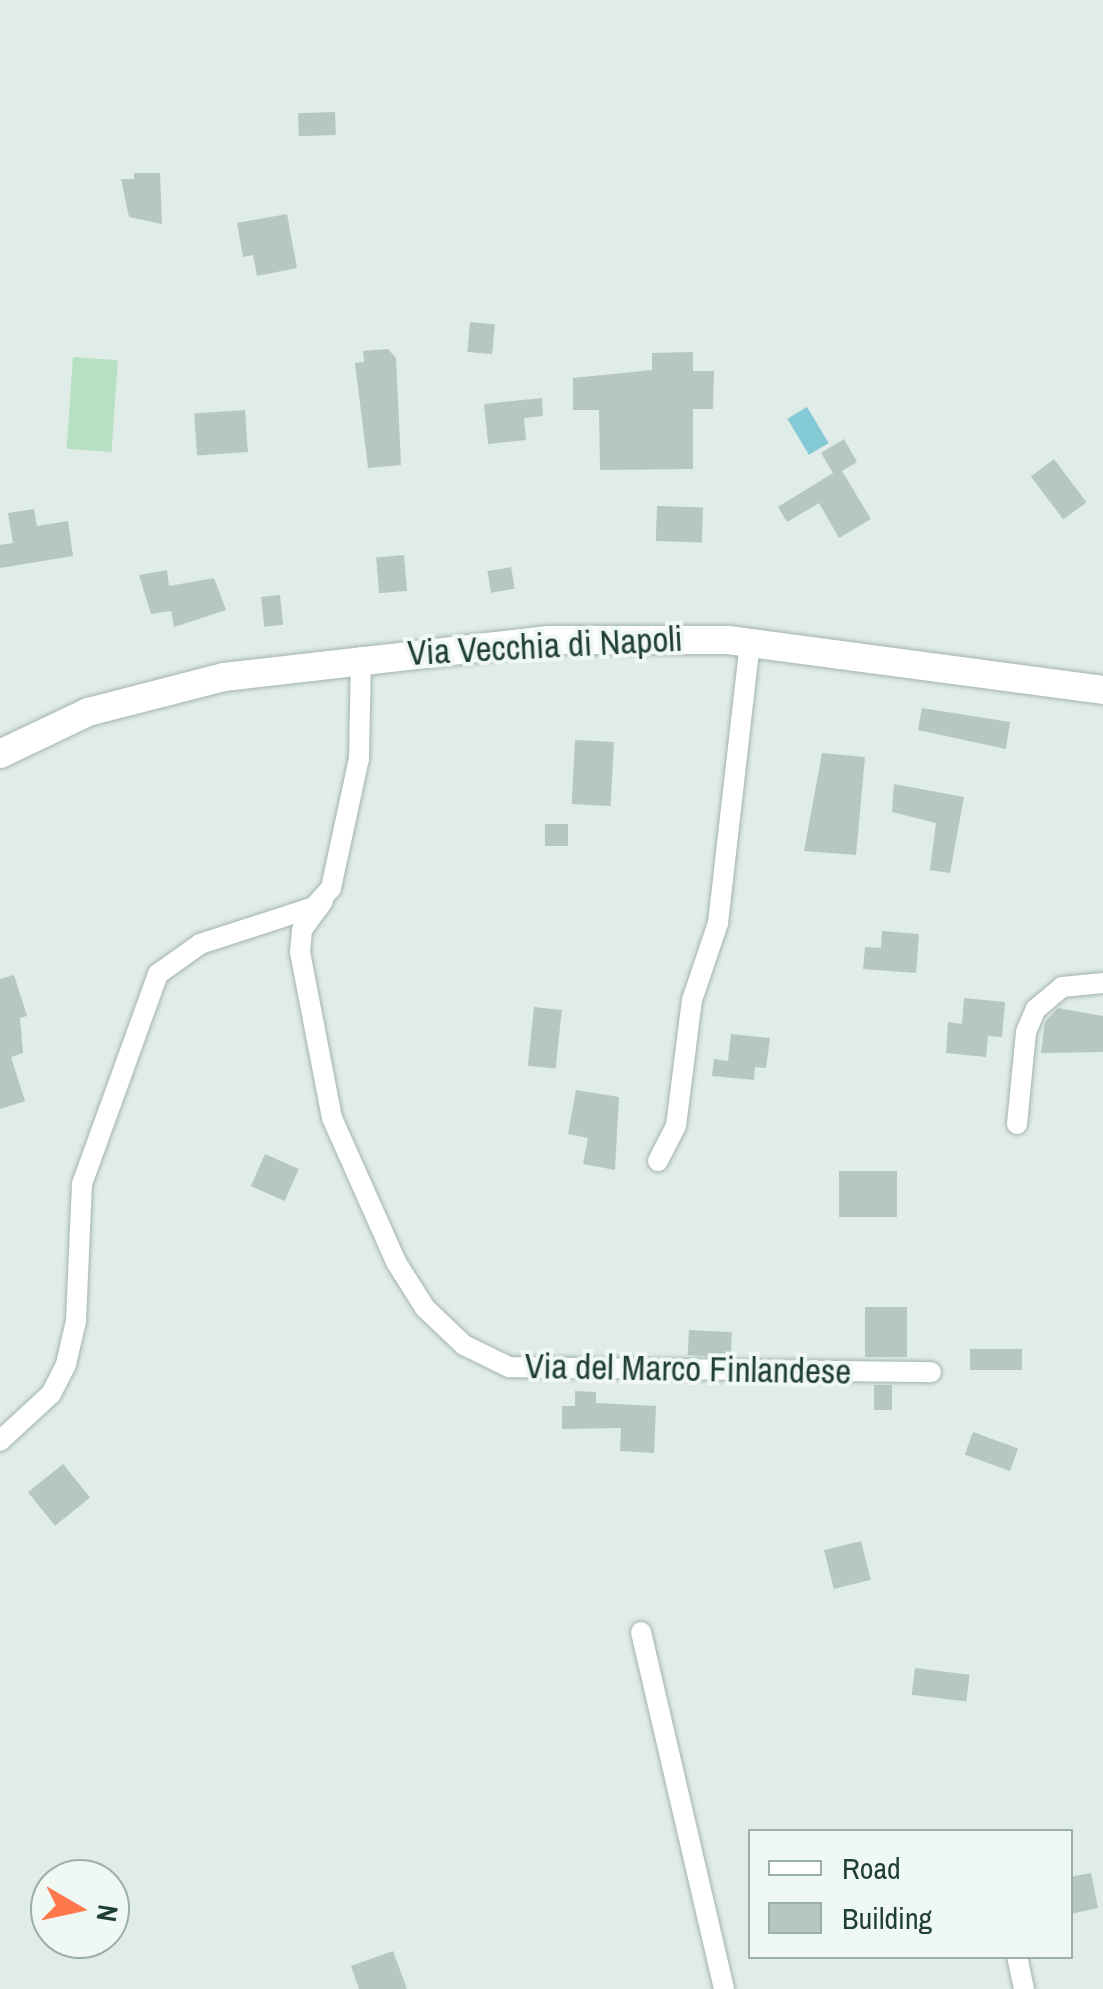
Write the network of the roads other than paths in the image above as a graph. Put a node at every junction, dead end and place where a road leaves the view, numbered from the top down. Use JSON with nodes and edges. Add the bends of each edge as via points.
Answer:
{"nodes":[{"id":1,"x":750,"y":642,"type":"junction"},
{"id":2,"x":360,"y":656,"type":"junction"},
{"id":3,"x":1103,"y":690,"type":"edge"},
{"id":4,"x":0,"y":754,"type":"edge"},
{"id":5,"x":323,"y":901,"type":"junction"},
{"id":6,"x":1103,"y":983,"type":"edge"},
{"id":7,"x":1017,"y":1124,"type":"dead end"},
{"id":8,"x":658,"y":1161,"type":"dead end"},
{"id":9,"x":932,"y":1372,"type":"dead end"},
{"id":10,"x":0,"y":1441,"type":"edge"},
{"id":11,"x":641,"y":1632,"type":"dead end"},
{"id":12,"x":1018,"y":1959,"type":"edge"},
{"id":13,"x":724,"y":1989,"type":"edge"},
{"id":14,"x":1024,"y":1989,"type":"edge"}],
"edges":[{"from":1,"to":2,"type":"street","name":"Via Vecchia di Napoli","via":[[622,636]]},
{"from":1,"to":3,"type":"street","name":"Via Vecchia di Napoli"},
{"from":1,"to":8,"type":"street","via":[[718,923],[692,1000],[676,1126]]},
{"from":2,"to":4,"type":"street","name":"Via Vecchia di Napoli","via":[[224,677],[114,705]]},
{"from":2,"to":5,"type":"street","name":"Via del Marco Finlandese","via":[[356,785]]},
{"from":5,"to":9,"type":"street","name":"Via del Marco Finlandese","via":[[302,930],[300,952],[332,1118],[396,1262],[426,1308],[464,1346],[509,1367]]},
{"from":5,"to":10,"type":"street","via":[[200,944],[155,980],[137,1049],[82,1184],[76,1321],[66,1364],[51,1394]]},
{"from":6,"to":7,"type":"street","via":[[1062,988],[1036,1009],[1025,1040]]},
{"from":11,"to":13,"type":"street"},
{"from":12,"to":14,"type":"street"}]}
